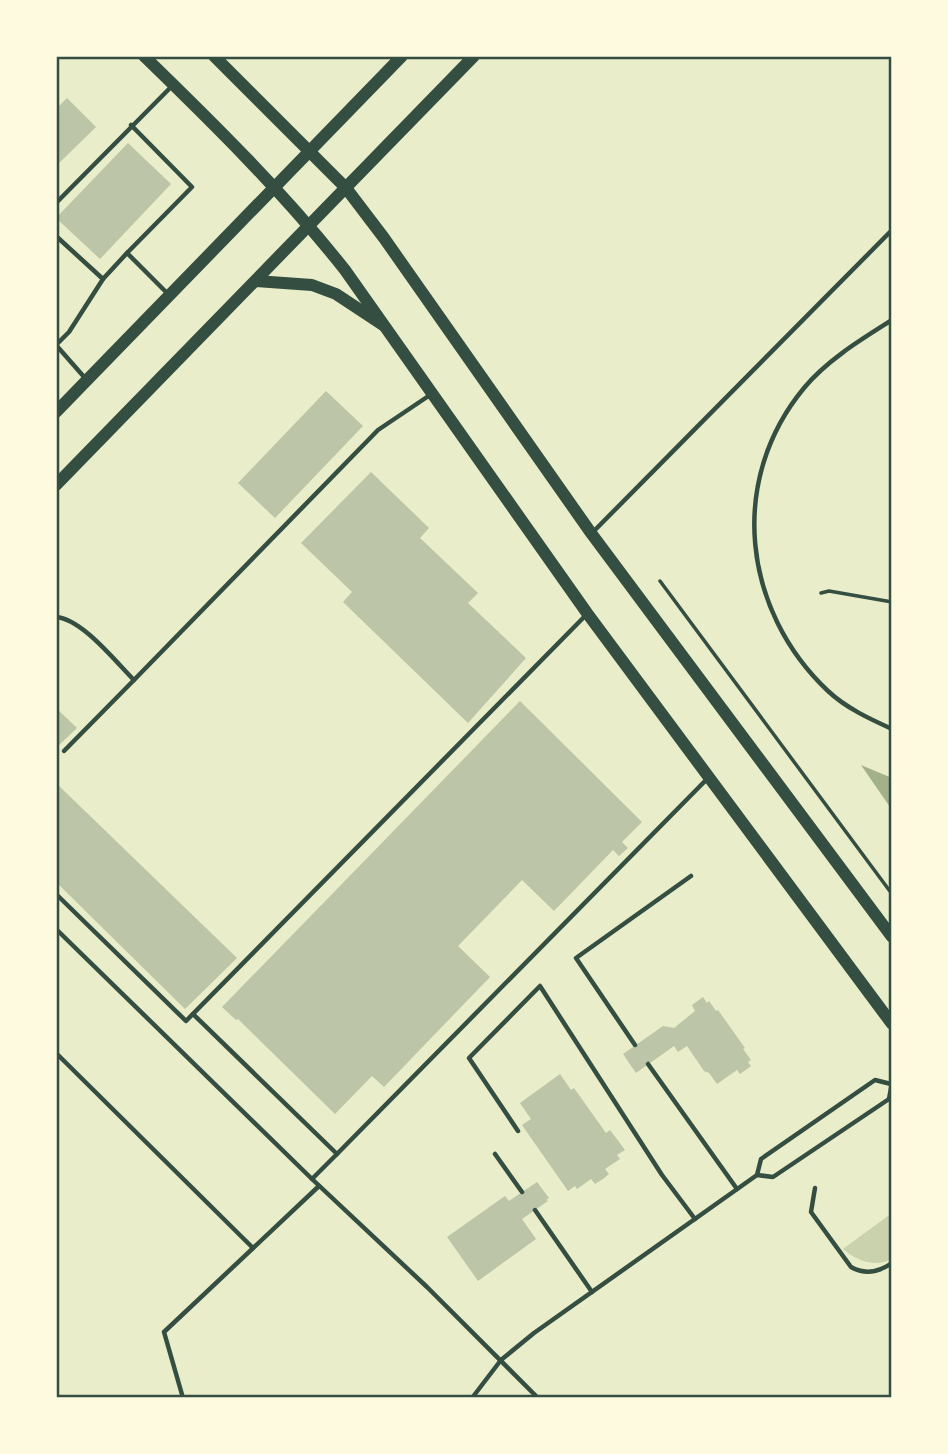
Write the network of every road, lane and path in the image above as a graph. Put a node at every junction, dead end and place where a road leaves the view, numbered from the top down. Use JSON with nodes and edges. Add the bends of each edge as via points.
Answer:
{"nodes":[{"id":1,"x":144,"y":56,"type":"edge"},
{"id":2,"x":214,"y":56,"type":"edge"},
{"id":3,"x":402,"y":56,"type":"edge"},
{"id":4,"x":474,"y":56,"type":"edge"},
{"id":5,"x":173,"y":85,"type":"junction"},
{"id":6,"x":131,"y":125,"type":"junction"},
{"id":7,"x":310,"y":151,"type":"junction"},
{"id":8,"x":274,"y":186,"type":"junction"},
{"id":9,"x":346,"y":188,"type":"junction"},
{"id":10,"x":56,"y":203,"type":"edge"},
{"id":11,"x":310,"y":225,"type":"junction"},
{"id":12,"x":892,"y":230,"type":"edge"},
{"id":13,"x":56,"y":236,"type":"edge"},
{"id":14,"x":127,"y":253,"type":"junction"},
{"id":15,"x":103,"y":279,"type":"junction"},
{"id":16,"x":256,"y":281,"type":"junction"},
{"id":17,"x":169,"y":295,"type":"junction"},
{"id":18,"x":892,"y":320,"type":"edge"},
{"id":19,"x":383,"y":325,"type":"junction"},
{"id":20,"x":87,"y":380,"type":"junction"},
{"id":21,"x":431,"y":394,"type":"junction"},
{"id":22,"x":56,"y":412,"type":"edge"},
{"id":23,"x":56,"y":485,"type":"edge"},
{"id":24,"x":591,"y":533,"type":"junction"},
{"id":25,"x":660,"y":581,"type":"dead end"},
{"id":26,"x":821,"y":593,"type":"dead end"},
{"id":27,"x":892,"y":602,"type":"edge"},
{"id":28,"x":587,"y":613,"type":"junction"},
{"id":29,"x":56,"y":617,"type":"edge"},
{"id":30,"x":134,"y":680,"type":"junction"},
{"id":31,"x":892,"y":729,"type":"edge"},
{"id":32,"x":64,"y":751,"type":"dead end"},
{"id":33,"x":708,"y":778,"type":"junction"},
{"id":34,"x":691,"y":876,"type":"dead end"},
{"id":35,"x":56,"y":894,"type":"edge"},
{"id":36,"x":892,"y":894,"type":"edge"},
{"id":37,"x":56,"y":929,"type":"edge"},
{"id":38,"x":892,"y":937,"type":"edge"},
{"id":39,"x":193,"y":1014,"type":"junction"},
{"id":40,"x":892,"y":1024,"type":"edge"},
{"id":41,"x":635,"y":1045,"type":"dead end"},
{"id":42,"x":56,"y":1053,"type":"edge"},
{"id":43,"x":648,"y":1064,"type":"dead end"},
{"id":44,"x":891,"y":1083,"type":"edge"},
{"id":45,"x":518,"y":1131,"type":"dead end"},
{"id":46,"x":337,"y":1154,"type":"junction"},
{"id":47,"x":495,"y":1154,"type":"dead end"},
{"id":48,"x":757,"y":1175,"type":"junction"},
{"id":49,"x":313,"y":1180,"type":"junction"},
{"id":50,"x":319,"y":1186,"type":"junction"},
{"id":51,"x":815,"y":1188,"type":"dead end"},
{"id":52,"x":737,"y":1189,"type":"junction"},
{"id":53,"x":522,"y":1192,"type":"dead end"},
{"id":54,"x":535,"y":1210,"type":"dead end"},
{"id":55,"x":695,"y":1219,"type":"junction"},
{"id":56,"x":253,"y":1248,"type":"junction"},
{"id":57,"x":892,"y":1263,"type":"edge"},
{"id":58,"x":592,"y":1292,"type":"junction"},
{"id":59,"x":501,"y":1360,"type":"junction"},
{"id":60,"x":183,"y":1398,"type":"edge"},
{"id":61,"x":471,"y":1398,"type":"edge"},
{"id":62,"x":538,"y":1398,"type":"edge"}],
"edges":[{"from":1,"to":5,"type":"main road"},
{"from":2,"to":7,"type":"main road"},
{"from":3,"to":7,"type":"main road"},
{"from":4,"to":9,"type":"main road"},
{"from":5,"to":6,"type":"lane"},
{"from":5,"to":8,"type":"main road"},
{"from":6,"to":10,"type":"lane"},
{"from":6,"to":14,"type":"lane","via":[[191,187]]},
{"from":7,"to":8,"type":"main road"},
{"from":7,"to":9,"type":"main road"},
{"from":8,"to":11,"type":"main road"},
{"from":8,"to":17,"type":"main road"},
{"from":9,"to":11,"type":"main road"},
{"from":9,"to":24,"type":"main road"},
{"from":11,"to":16,"type":"main road"},
{"from":11,"to":19,"type":"main road"},
{"from":12,"to":24,"type":"lane"},
{"from":13,"to":15,"type":"lane"},
{"from":14,"to":15,"type":"lane"},
{"from":14,"to":17,"type":"lane"},
{"from":15,"to":20,"type":"lane","via":[[56,345]]},
{"from":16,"to":19,"type":"main road","via":[[312,285],[336,294]]},
{"from":16,"to":23,"type":"main road"},
{"from":17,"to":20,"type":"main road"},
{"from":18,"to":31,"type":"lane","via":[[804,388],[768,451],[754,522],[758,572],[771,613],[797,657],[830,692],[866,718]]},
{"from":19,"to":21,"type":"main road"},
{"from":20,"to":22,"type":"main road"},
{"from":21,"to":28,"type":"main road"},
{"from":21,"to":30,"type":"lane","via":[[378,430]]},
{"from":24,"to":38,"type":"main road"},
{"from":25,"to":36,"type":"path"},
{"from":26,"to":27,"type":"path"},
{"from":28,"to":33,"type":"main road"},
{"from":28,"to":39,"type":"lane"},
{"from":29,"to":30,"type":"lane","via":[[66,618],[86,633]]},
{"from":30,"to":32,"type":"lane"},
{"from":33,"to":40,"type":"main road"},
{"from":33,"to":46,"type":"lane"},
{"from":34,"to":41,"type":"lane","via":[[576,958]]},
{"from":35,"to":39,"type":"lane","via":[[186,1021]]},
{"from":37,"to":49,"type":"lane"},
{"from":39,"to":46,"type":"lane"},
{"from":42,"to":56,"type":"lane"},
{"from":43,"to":52,"type":"lane"},
{"from":44,"to":48,"type":"lane","via":[[875,1080],[866,1086],[761,1159]]},
{"from":44,"to":48,"type":"lane","via":[[888,1100],[773,1177]]},
{"from":45,"to":55,"type":"lane","via":[[469,1058],[540,986]]},
{"from":46,"to":49,"type":"lane"},
{"from":47,"to":53,"type":"lane"},
{"from":48,"to":52,"type":"lane"},
{"from":49,"to":50,"type":"lane"},
{"from":50,"to":56,"type":"lane"},
{"from":50,"to":59,"type":"lane"},
{"from":51,"to":57,"type":"lane","via":[[811,1212],[851,1267],[860,1272],[883,1270]]},
{"from":52,"to":55,"type":"lane"},
{"from":54,"to":58,"type":"lane"},
{"from":55,"to":58,"type":"lane"},
{"from":56,"to":60,"type":"lane","via":[[164,1332]]},
{"from":58,"to":59,"type":"lane"},
{"from":59,"to":61,"type":"lane"},
{"from":59,"to":62,"type":"lane"}]}
